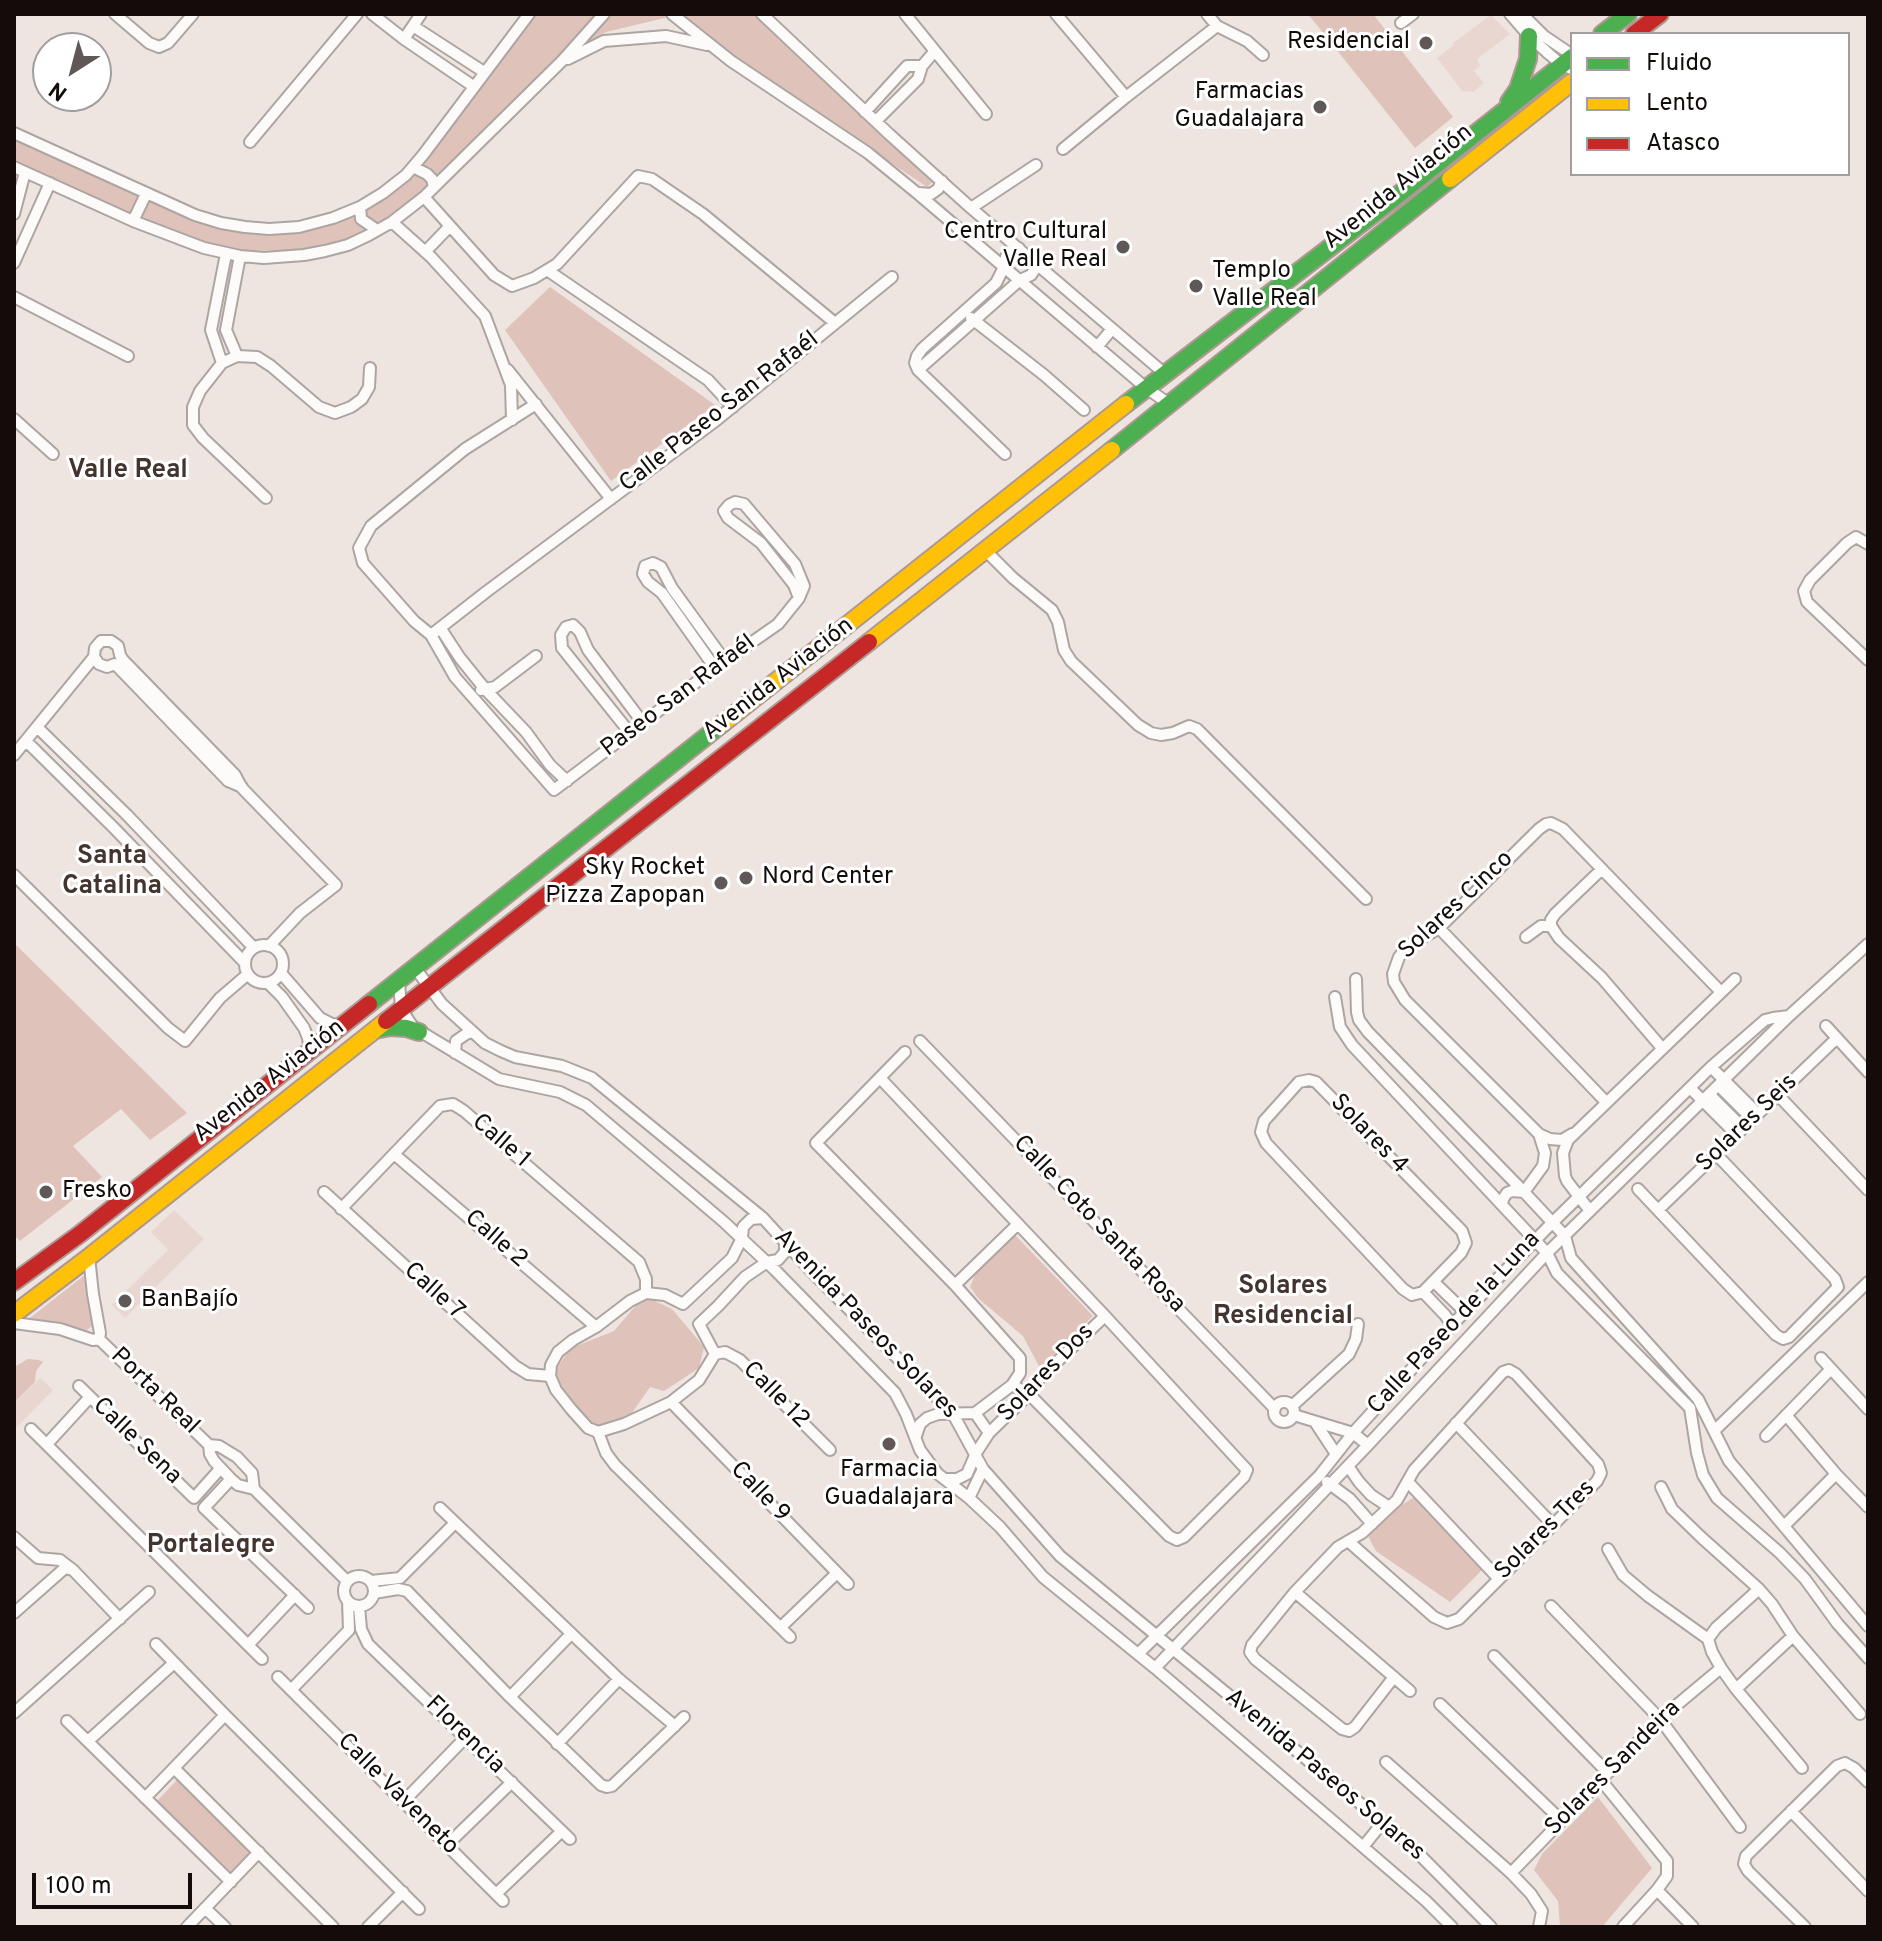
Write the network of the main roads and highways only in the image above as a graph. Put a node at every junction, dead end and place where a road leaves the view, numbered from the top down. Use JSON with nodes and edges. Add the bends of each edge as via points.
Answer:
{"nodes":[{"id":1,"x":1628,"y":14,"type":"edge"},
{"id":2,"x":1660,"y":14,"type":"edge"},
{"id":3,"x":1533,"y":32,"type":"road end"},
{"id":4,"x":1605,"y":32,"type":"edge"},
{"id":5,"x":1637,"y":32,"type":"edge"},
{"id":6,"x":1569,"y":62,"type":"edge"},
{"id":7,"x":1570,"y":84,"type":"edge"},
{"id":8,"x":1502,"y":112,"type":"junction"},
{"id":9,"x":374,"y":1030,"type":"junction"},
{"id":10,"x":419,"y":1032,"type":"road end"},
{"id":11,"x":245,"y":1102,"type":"junction"},
{"id":12,"x":259,"y":1121,"type":"junction"},
{"id":13,"x":14,"y":1282,"type":"edge"},
{"id":14,"x":14,"y":1314,"type":"edge"}],
"edges":[{"from":1,"to":4,"type":"main road"},
{"from":2,"to":5,"type":"main road"},
{"from":3,"to":8,"type":"main road","via":[[1518,89]]},
{"from":6,"to":8,"type":"main road","name":"Avenida Aviación"},
{"from":7,"to":9,"type":"main road","name":"Avenida Aviación"},
{"from":8,"to":11,"type":"main road","name":"Avenida Aviación"},
{"from":9,"to":10,"type":"main road"},
{"from":9,"to":12,"type":"main road","name":"Avenida Aviación"},
{"from":11,"to":12,"type":"main road"},
{"from":11,"to":13,"type":"main road","name":"Avenida Aviación"},
{"from":12,"to":14,"type":"main road","name":"Avenida Aviación"}]}
